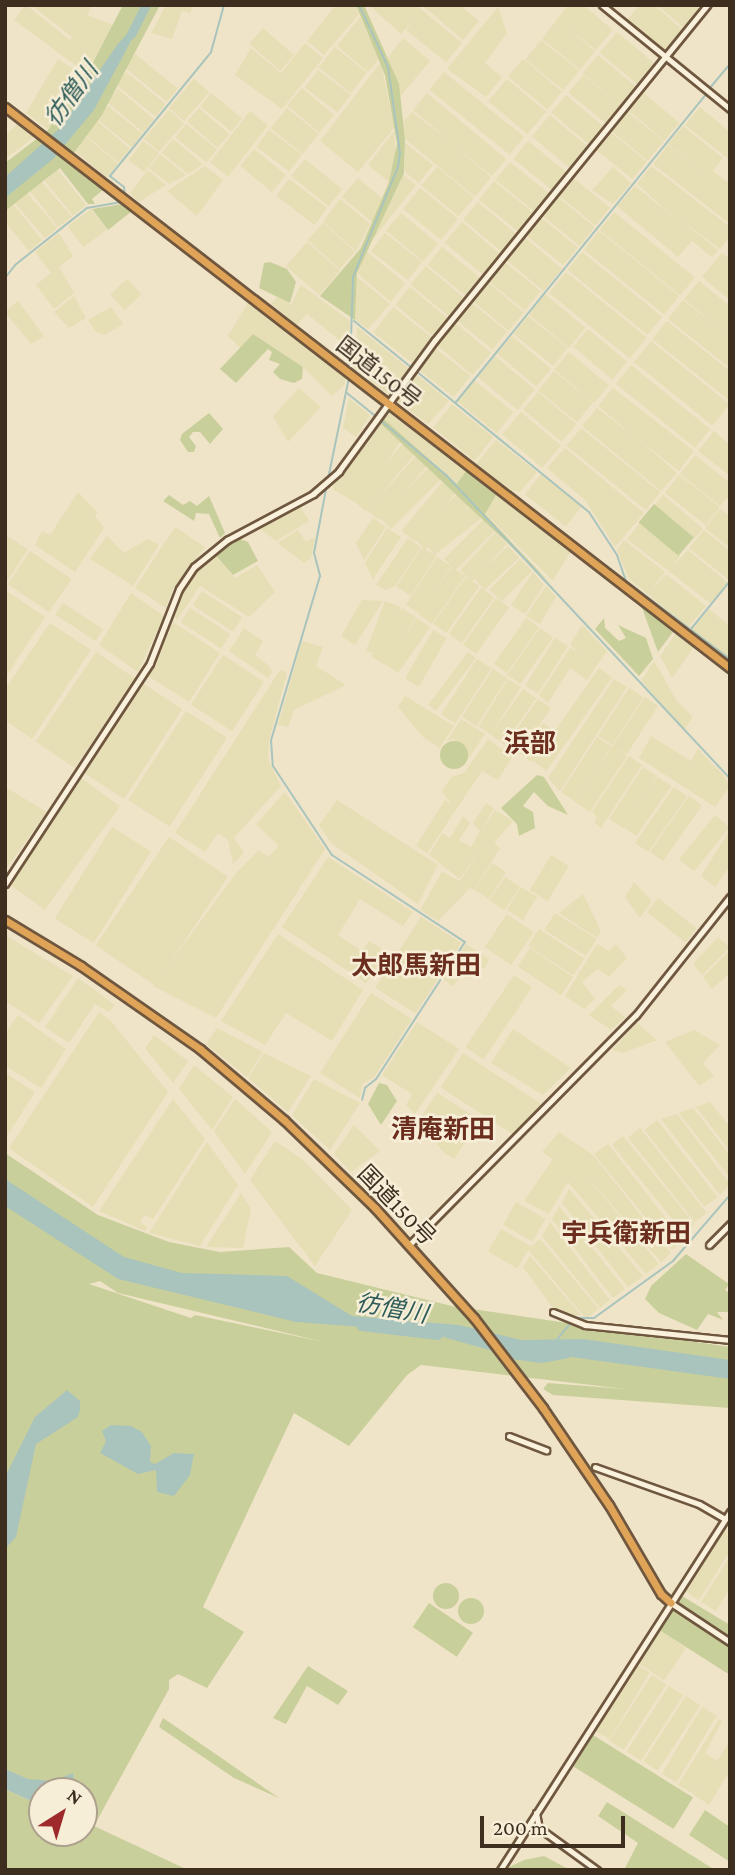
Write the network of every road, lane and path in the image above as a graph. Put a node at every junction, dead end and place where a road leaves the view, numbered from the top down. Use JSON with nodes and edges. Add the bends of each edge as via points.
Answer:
{"nodes":[{"id":1,"x":602,"y":5,"type":"edge"},
{"id":2,"x":707,"y":5,"type":"edge"},
{"id":3,"x":665,"y":57,"type":"junction"},
{"id":4,"x":5,"y":107,"type":"edge"},
{"id":5,"x":730,"y":109,"type":"edge"},
{"id":6,"x":388,"y":403,"type":"junction"},
{"id":7,"x":730,"y":668,"type":"edge"},
{"id":8,"x":5,"y":884,"type":"edge"},
{"id":9,"x":730,"y":897,"type":"edge"},
{"id":10,"x":5,"y":920,"type":"edge"},
{"id":11,"x":730,"y":1224,"type":"edge"},
{"id":12,"x":409,"y":1245,"type":"junction"},
{"id":13,"x":709,"y":1245,"type":"dead end"},
{"id":14,"x":553,"y":1312,"type":"dead end"},
{"id":15,"x":730,"y":1340,"type":"edge"},
{"id":16,"x":509,"y":1436,"type":"dead end"},
{"id":17,"x":546,"y":1450,"type":"dead end"},
{"id":18,"x":595,"y":1467,"type":"dead end"},
{"id":19,"x":730,"y":1512,"type":"edge"},
{"id":20,"x":726,"y":1519,"type":"junction"},
{"id":21,"x":671,"y":1603,"type":"junction"},
{"id":22,"x":730,"y":1642,"type":"edge"},
{"id":23,"x":536,"y":1813,"type":"junction"},
{"id":24,"x":500,"y":1870,"type":"edge"},
{"id":25,"x":597,"y":1870,"type":"edge"}],
"edges":[{"from":1,"to":3,"type":"street"},
{"from":2,"to":3,"type":"street"},
{"from":3,"to":5,"type":"street"},
{"from":3,"to":6,"type":"street"},
{"from":4,"to":6,"type":"highway","name":"国道150号"},
{"from":6,"to":7,"type":"highway","name":"国道150号"},
{"from":6,"to":8,"type":"street","via":[[323,487],[227,540],[194,567],[179,589],[150,663]]},
{"from":9,"to":12,"type":"street","via":[[636,1015]]},
{"from":10,"to":12,"type":"highway","name":"国道150号","via":[[81,965],[200,1049],[319,1152]]},
{"from":11,"to":13,"type":"street"},
{"from":12,"to":21,"type":"highway","name":"国道150号","via":[[523,1381]]},
{"from":14,"to":15,"type":"street","via":[[585,1325]]},
{"from":16,"to":17,"type":"street"},
{"from":18,"to":20,"type":"street","via":[[699,1504]]},
{"from":19,"to":20,"type":"street"},
{"from":20,"to":21,"type":"street"},
{"from":21,"to":22,"type":"street"},
{"from":21,"to":23,"type":"street"},
{"from":23,"to":24,"type":"street"},
{"from":23,"to":25,"type":"street","via":[[539,1828]]}]}
